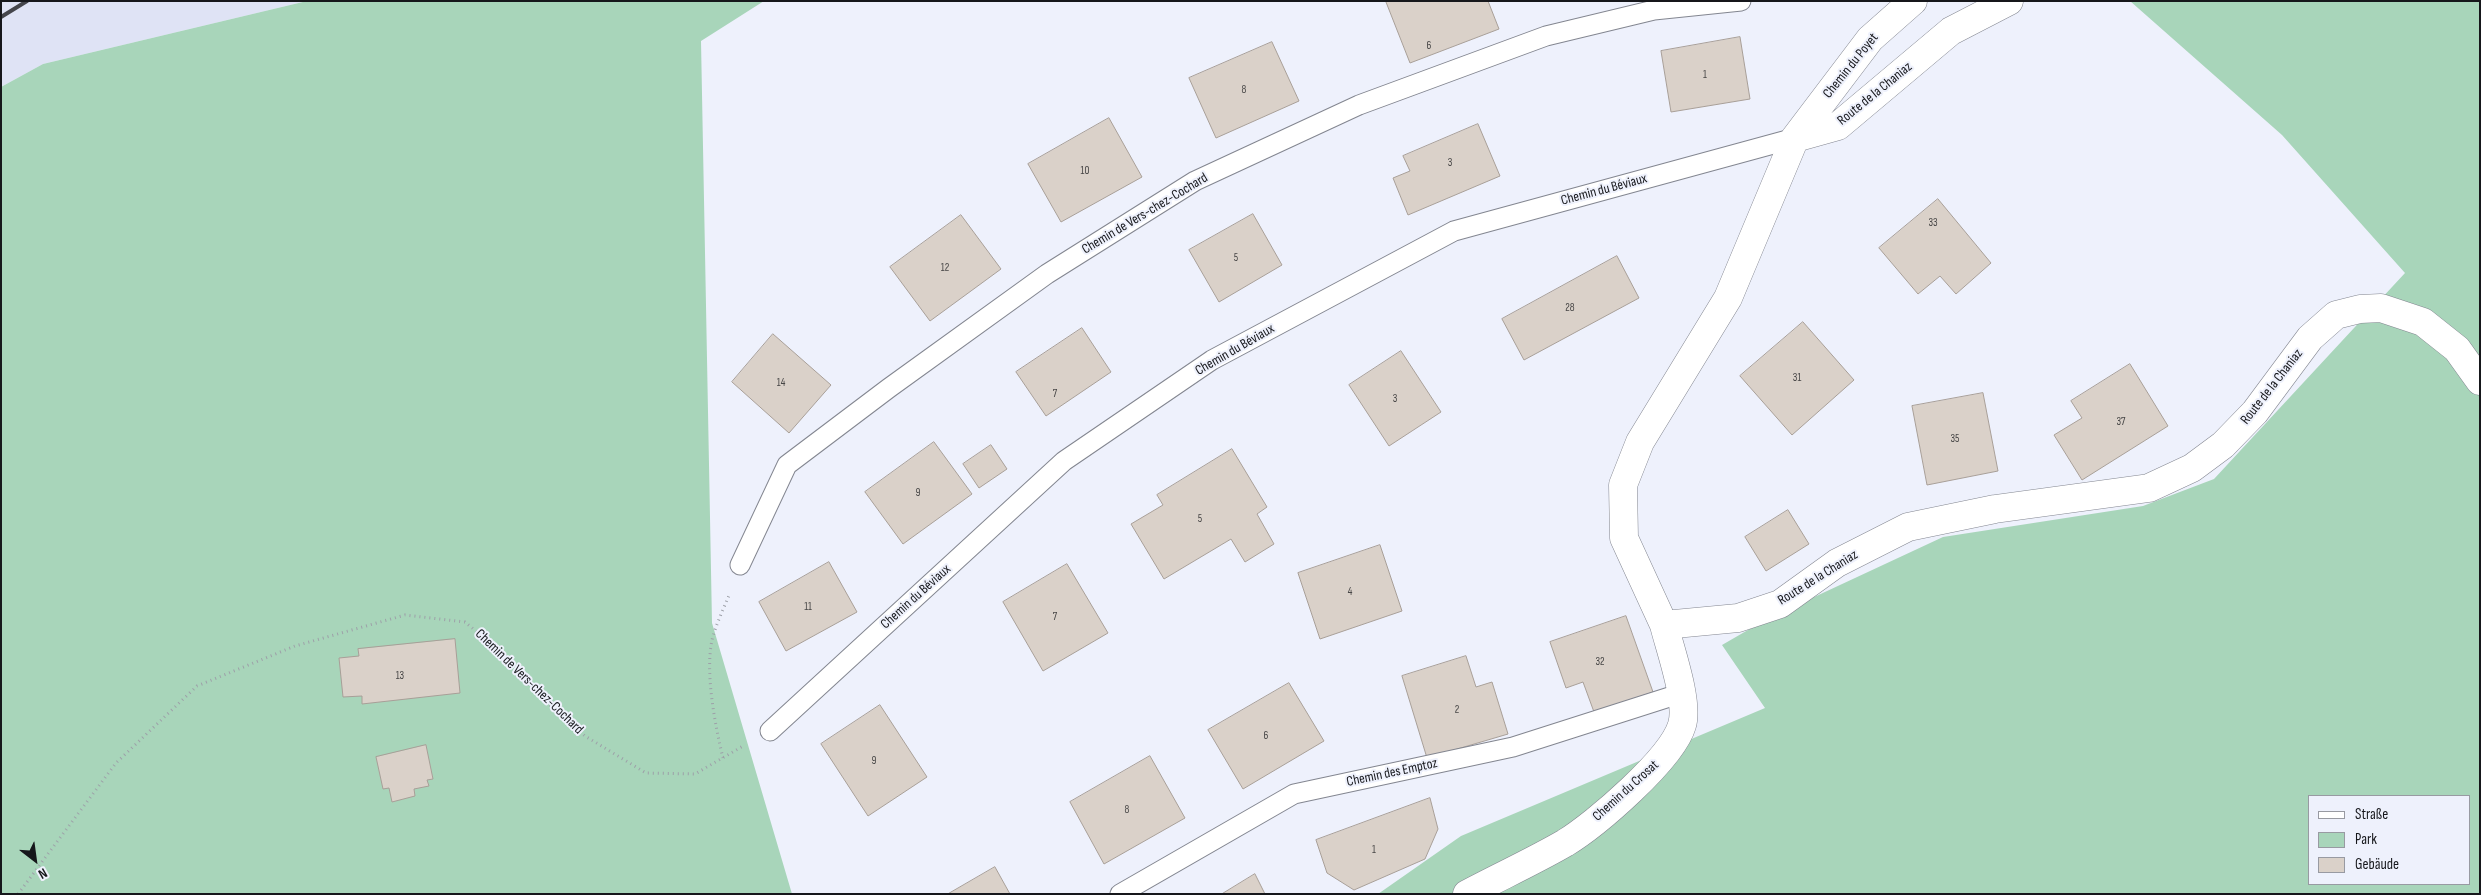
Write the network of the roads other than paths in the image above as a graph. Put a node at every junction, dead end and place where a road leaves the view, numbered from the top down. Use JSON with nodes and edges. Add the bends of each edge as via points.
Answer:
{"nodes":[{"id":1,"x":1740,"y":1,"type":"edge"},
{"id":2,"x":1913,"y":1,"type":"edge"},
{"id":3,"x":2009,"y":1,"type":"edge"},
{"id":4,"x":1795,"y":138,"type":"junction"},
{"id":5,"x":2480,"y":381,"type":"edge"},
{"id":6,"x":740,"y":565,"type":"road end"},
{"id":7,"x":1664,"y":625,"type":"junction"},
{"id":8,"x":1682,"y":693,"type":"junction"},
{"id":9,"x":770,"y":731,"type":"road end"},
{"id":10,"x":1120,"y":894,"type":"edge"},
{"id":11,"x":1467,"y":894,"type":"edge"}],
"edges":[{"from":1,"to":6,"type":"lane","name":"Chemin de Vers-chez-Cochard","via":[[1654,10],[1546,36],[1359,105],[1195,181],[1047,274],[787,465]]},
{"from":2,"to":4,"type":"street","name":"Chemin du Poyet","via":[[1870,39]]},
{"from":3,"to":4,"type":"street","name":"Route de la Chaniaz","via":[[1950,32],[1838,126]]},
{"from":4,"to":7,"type":"street","via":[[1728,298],[1640,442],[1623,485],[1624,538]]},
{"from":4,"to":9,"type":"lane","name":"Chemin du Béviaux","via":[[1454,231],[1212,360],[1064,461]]},
{"from":5,"to":7,"type":"street","name":"Route de la Chaniaz","via":[[2457,349],[2423,322],[2381,308],[2336,315],[2310,338],[2255,412],[2223,445],[2192,468],[2149,488],[1995,509],[1908,527],[1837,563],[1780,604],[1738,618]]},
{"from":7,"to":8,"type":"street","name":"Chemin du Crosat"},
{"from":8,"to":10,"type":"lane","name":"Chemin des Emptoz","via":[[1513,747],[1294,794]]},
{"from":8,"to":11,"type":"street","name":"Chemin du Crosat","via":[[1682,725],[1660,762],[1624,796],[1566,842]]}]}
